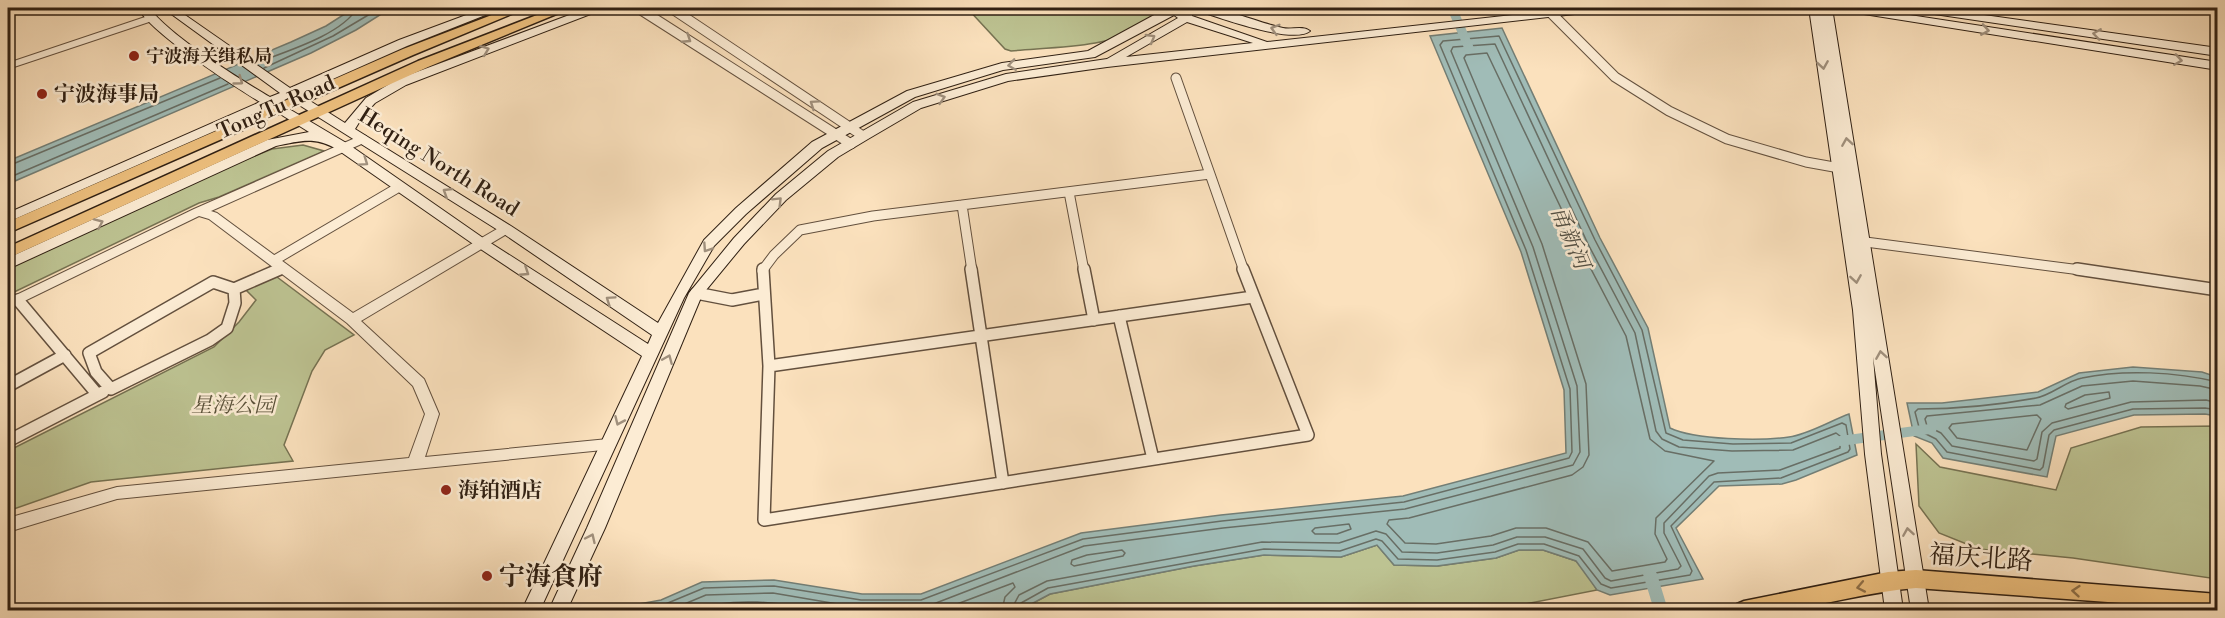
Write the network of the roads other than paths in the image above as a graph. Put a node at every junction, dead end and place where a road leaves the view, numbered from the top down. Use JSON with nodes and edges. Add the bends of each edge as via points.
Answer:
{"nodes":[{"id":1,"x":168,"y":8,"type":"edge"},
{"id":2,"x":520,"y":8,"type":"edge"},
{"id":3,"x":565,"y":8,"type":"edge"},
{"id":4,"x":597,"y":8,"type":"edge"},
{"id":5,"x":638,"y":8,"type":"edge"},
{"id":6,"x":671,"y":8,"type":"edge"},
{"id":7,"x":1200,"y":8,"type":"edge"},
{"id":8,"x":1525,"y":8,"type":"edge"},
{"id":9,"x":1601,"y":8,"type":"edge"},
{"id":10,"x":1814,"y":8,"type":"edge"},
{"id":11,"x":1826,"y":8,"type":"edge"},
{"id":12,"x":1845,"y":8,"type":"edge"},
{"id":13,"x":1914,"y":8,"type":"edge"},
{"id":14,"x":1179,"y":10,"type":"edge"},
{"id":15,"x":1553,"y":10,"type":"edge"},
{"id":16,"x":489,"y":11,"type":"edge"},
{"id":17,"x":147,"y":13,"type":"edge"},
{"id":18,"x":1502,"y":15,"type":"junction"},
{"id":19,"x":1268,"y":44,"type":"junction"},
{"id":20,"x":2217,"y":52,"type":"edge"},
{"id":21,"x":1107,"y":63,"type":"junction"},
{"id":22,"x":8,"y":66,"type":"edge"},
{"id":23,"x":2217,"y":66,"type":"edge"},
{"id":24,"x":1176,"y":78,"type":"dead end"},
{"id":25,"x":295,"y":96,"type":"junction"},
{"id":26,"x":274,"y":105,"type":"junction"},
{"id":27,"x":319,"y":111,"type":"junction"},
{"id":28,"x":297,"y":119,"type":"junction"},
{"id":29,"x":348,"y":130,"type":"junction"},
{"id":30,"x":843,"y":131,"type":"junction"},
{"id":31,"x":326,"y":137,"type":"junction"},
{"id":32,"x":362,"y":139,"type":"junction"},
{"id":33,"x":857,"y":140,"type":"junction"},
{"id":34,"x":343,"y":147,"type":"junction"},
{"id":35,"x":1845,"y":167,"type":"junction"},
{"id":36,"x":1210,"y":174,"type":"junction"},
{"id":37,"x":399,"y":187,"type":"junction"},
{"id":38,"x":1069,"y":192,"type":"junction"},
{"id":39,"x":962,"y":205,"type":"junction"},
{"id":40,"x":198,"y":212,"type":"junction"},
{"id":41,"x":8,"y":218,"type":"edge"},
{"id":42,"x":8,"y":228,"type":"edge"},
{"id":43,"x":506,"y":229,"type":"junction"},
{"id":44,"x":1856,"y":240,"type":"junction"},
{"id":45,"x":481,"y":243,"type":"junction"},
{"id":46,"x":8,"y":253,"type":"edge"},
{"id":47,"x":8,"y":264,"type":"edge"},
{"id":48,"x":278,"y":264,"type":"junction"},
{"id":49,"x":234,"y":289,"type":"junction"},
{"id":50,"x":2217,"y":290,"type":"edge"},
{"id":51,"x":696,"y":293,"type":"junction"},
{"id":52,"x":764,"y":294,"type":"junction"},
{"id":53,"x":1253,"y":297,"type":"junction"},
{"id":54,"x":13,"y":302,"type":"edge"},
{"id":55,"x":1119,"y":316,"type":"junction"},
{"id":56,"x":352,"y":320,"type":"junction"},
{"id":57,"x":1094,"y":320,"type":"junction"},
{"id":58,"x":658,"y":332,"type":"junction"},
{"id":59,"x":981,"y":336,"type":"junction"},
{"id":60,"x":649,"y":353,"type":"junction"},
{"id":61,"x":64,"y":355,"type":"junction"},
{"id":62,"x":769,"y":366,"type":"junction"},
{"id":63,"x":8,"y":386,"type":"edge"},
{"id":64,"x":111,"y":389,"type":"junction"},
{"id":65,"x":97,"y":394,"type":"junction"},
{"id":66,"x":8,"y":441,"type":"edge"},
{"id":67,"x":608,"y":445,"type":"junction"},
{"id":68,"x":1153,"y":459,"type":"junction"},
{"id":69,"x":415,"y":464,"type":"junction"},
{"id":70,"x":1003,"y":483,"type":"junction"},
{"id":71,"x":8,"y":525,"type":"edge"},
{"id":72,"x":1916,"y":579,"type":"junction"},
{"id":73,"x":1888,"y":581,"type":"junction"},
{"id":74,"x":2217,"y":603,"type":"edge"},
{"id":75,"x":531,"y":610,"type":"edge"},
{"id":76,"x":558,"y":610,"type":"edge"},
{"id":77,"x":1745,"y":610,"type":"edge"},
{"id":78,"x":1894,"y":610,"type":"edge"},
{"id":79,"x":1920,"y":610,"type":"edge"}],
"edges":[{"from":1,"to":25,"type":"main road","name":"Heqing North Road"},
{"from":2,"to":16,"type":"main road","name":"TongTu Road"},
{"from":3,"to":27,"type":"main road","name":"TongTu Road","via":[[423,64]]},
{"from":29,"to":4,"type":"main road","one_way":true,"via":[[368,101],[402,82]]},
{"from":5,"to":30,"type":"street","one_way":true},
{"from":30,"to":6,"type":"street","one_way":true},
{"from":18,"to":7,"type":"main road","one_way":true,"via":[[1285,32]]},
{"from":8,"to":18,"type":"main road"},
{"from":9,"to":15,"type":"main road"},
{"from":10,"to":35,"type":"main road","one_way":true},
{"from":35,"to":11,"type":"main road","one_way":true},
{"from":12,"to":23,"type":"main road","one_way":true},
{"from":20,"to":13,"type":"main road","one_way":true},
{"from":14,"to":19,"type":"main road"},
{"from":21,"to":14,"type":"main road","one_way":true},
{"from":14,"to":30,"type":"main road","one_way":true,"via":[[1091,54],[1002,66],[911,94]]},
{"from":15,"to":18,"type":"main road"},
{"from":15,"to":35,"type":"street","via":[[1615,77],[1669,111],[1727,139],[1806,162]]},
{"from":16,"to":25,"type":"main road","name":"TongTu Road"},
{"from":17,"to":22,"type":"street"},
{"from":17,"to":26,"type":"main road","name":"Heqing North Road","one_way":true,"via":[[185,45]]},
{"from":18,"to":19,"type":"main road","via":[[1417,29]]},
{"from":19,"to":21,"type":"main road"},
{"from":33,"to":21,"type":"main road","one_way":true,"via":[[917,105],[995,81]]},
{"from":24,"to":36,"type":"street"},
{"from":25,"to":26,"type":"main road","name":"TongTu Road"},
{"from":25,"to":27,"type":"main road","name":"Heqing North Road"},
{"from":26,"to":28,"type":"main road","name":"Heqing North Road"},
{"from":26,"to":41,"type":"main road"},
{"from":26,"to":42,"type":"main road","name":"TongTu Road"},
{"from":27,"to":28,"type":"main road","name":"TongTu Road"},
{"from":27,"to":29,"type":"main road","name":"Heqing North Road"},
{"from":28,"to":31,"type":"main road","name":"Heqing North Road"},
{"from":28,"to":46,"type":"main road","name":"TongTu Road"},
{"from":29,"to":32,"type":"main road","name":"Heqing North Road"},
{"from":30,"to":33,"type":"street"},
{"from":30,"to":33,"type":"street"},
{"from":30,"to":58,"type":"main road","one_way":true,"via":[[817,145],[709,243]]},
{"from":31,"to":34,"type":"main road","name":"Heqing North Road"},
{"from":47,"to":31,"type":"main road","one_way":true,"via":[[272,142]]},
{"from":32,"to":34,"type":"street"},
{"from":43,"to":32,"type":"main road","name":"Heqing North Road","one_way":true},
{"from":51,"to":33,"type":"main road","one_way":true,"via":[[782,197],[833,154]]},
{"from":34,"to":37,"type":"main road","name":"Heqing North Road","one_way":true},
{"from":34,"to":40,"type":"street"},
{"from":35,"to":44,"type":"main road"},
{"from":36,"to":38,"type":"street"},
{"from":36,"to":53,"type":"street"},
{"from":37,"to":45,"type":"main road","name":"Heqing North Road"},
{"from":37,"to":48,"type":"street"},
{"from":38,"to":39,"type":"street"},
{"from":38,"to":57,"type":"street"},
{"from":39,"to":52,"type":"street","via":[[800,230],[762,271]]},
{"from":39,"to":59,"type":"street"},
{"from":40,"to":48,"type":"street","via":[[213,216]]},
{"from":40,"to":54,"type":"street"},
{"from":43,"to":45,"type":"street"},
{"from":58,"to":43,"type":"main road","name":"Heqing North Road","one_way":true},
{"from":44,"to":50,"type":"street"},
{"from":72,"to":44,"type":"main road","one_way":true,"via":[[1890,413]]},
{"from":44,"to":73,"type":"main road","one_way":true,"via":[[1869,416]]},
{"from":45,"to":56,"type":"street"},
{"from":45,"to":60,"type":"main road","name":"Heqing North Road","one_way":true},
{"from":48,"to":49,"type":"street"},
{"from":48,"to":56,"type":"street"},
{"from":49,"to":64,"type":"street","via":[[235,303],[227,328]]},
{"from":49,"to":64,"type":"street","via":[[213,282],[89,353],[96,372]]},
{"from":51,"to":52,"type":"street","via":[[732,300]]},
{"from":76,"to":51,"type":"main road","one_way":true},
{"from":52,"to":62,"type":"street"},
{"from":53,"to":55,"type":"street"},
{"from":53,"to":68,"type":"street","via":[[1308,435]]},
{"from":54,"to":61,"type":"street"},
{"from":55,"to":57,"type":"street"},
{"from":55,"to":68,"type":"street"},
{"from":56,"to":69,"type":"street","via":[[422,389],[432,414]]},
{"from":57,"to":59,"type":"street"},
{"from":58,"to":60,"type":"main road"},
{"from":59,"to":62,"type":"street"},
{"from":59,"to":70,"type":"street"},
{"from":60,"to":67,"type":"main road","one_way":true},
{"from":61,"to":63,"type":"street"},
{"from":61,"to":65,"type":"street"},
{"from":62,"to":70,"type":"street","via":[[764,520]]},
{"from":64,"to":65,"type":"street"},
{"from":65,"to":66,"type":"street"},
{"from":67,"to":69,"type":"street"},
{"from":67,"to":75,"type":"main road"},
{"from":68,"to":70,"type":"street"},
{"from":69,"to":71,"type":"street","via":[[117,493]]},
{"from":72,"to":73,"type":"main road","name":"福庆北路"},
{"from":74,"to":72,"type":"main road","name":"福庆北路","one_way":true},
{"from":72,"to":79,"type":"main road"},
{"from":73,"to":77,"type":"main road","name":"福庆北路","one_way":true},
{"from":73,"to":78,"type":"main road"}]}
